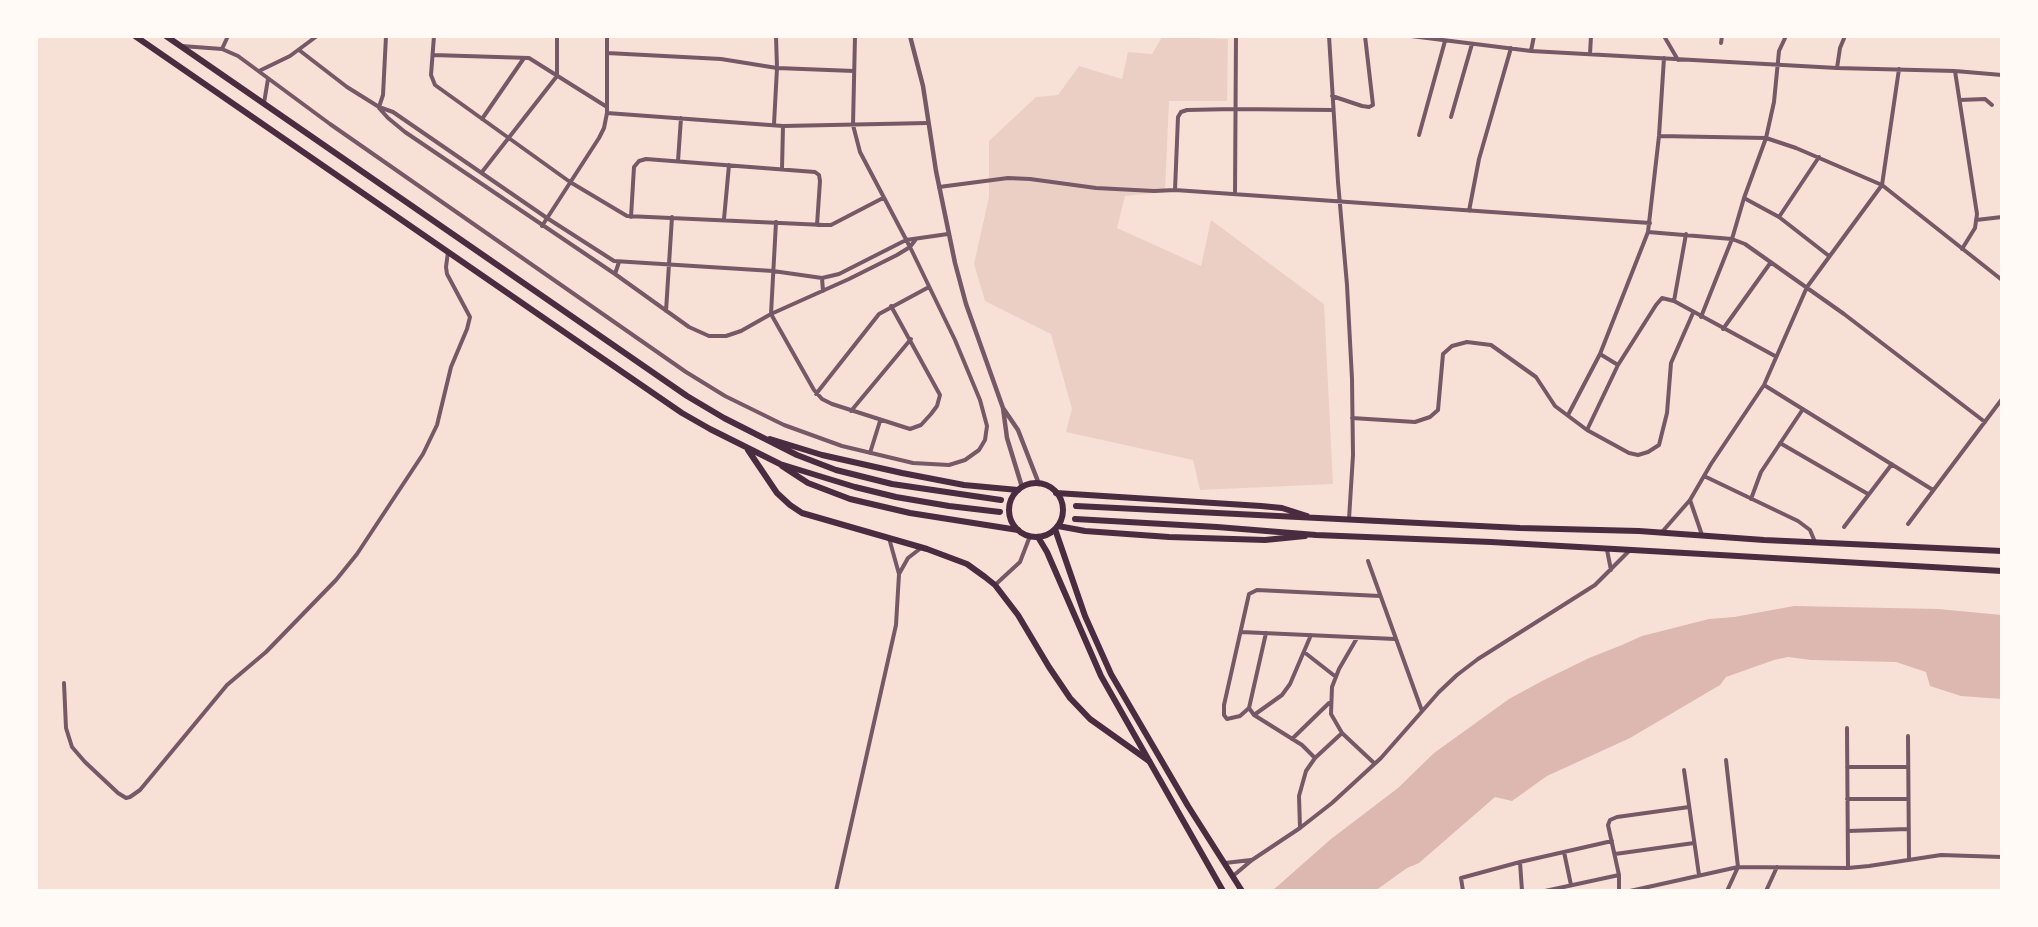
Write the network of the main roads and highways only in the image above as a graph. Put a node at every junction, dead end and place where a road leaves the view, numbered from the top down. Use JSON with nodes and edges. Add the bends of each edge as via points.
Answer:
{"nodes":[{"id":1,"x":135,"y":36,"type":"edge"},
{"id":2,"x":166,"y":36,"type":"edge"},
{"id":3,"x":766,"y":440,"type":"junction"},
{"id":4,"x":747,"y":450,"type":"junction"},
{"id":5,"x":780,"y":464,"type":"junction"},
{"id":6,"x":1020,"y":489,"type":"junction"},
{"id":7,"x":1056,"y":493,"type":"junction"},
{"id":8,"x":1001,"y":500,"type":"dead end"},
{"id":9,"x":1076,"y":506,"type":"dead end"},
{"id":10,"x":1000,"y":512,"type":"dead end"},
{"id":11,"x":1313,"y":518,"type":"junction"},
{"id":12,"x":1076,"y":519,"type":"dead end"},
{"id":13,"x":1057,"y":527,"type":"junction"},
{"id":14,"x":1017,"y":530,"type":"junction"},
{"id":15,"x":1316,"y":535,"type":"junction"},
{"id":16,"x":1034,"y":537,"type":"junction"},
{"id":17,"x":2002,"y":551,"type":"edge"},
{"id":18,"x":2002,"y":571,"type":"edge"},
{"id":19,"x":1149,"y":761,"type":"junction"},
{"id":20,"x":1223,"y":891,"type":"edge"},
{"id":21,"x":1242,"y":891,"type":"edge"}],
"edges":[{"from":1,"to":4,"type":"main road","via":[[682,413]]},
{"from":2,"to":3,"type":"main road","via":[[687,396]]},
{"from":3,"to":6,"type":"main road","via":[[964,485]]},
{"from":3,"to":8,"type":"main road","via":[[822,465],[862,477]]},
{"from":4,"to":5,"type":"main road"},
{"from":4,"to":19,"type":"main road","via":[[777,493],[802,513],[967,564],[995,585],[1070,698],[1090,719]]},
{"from":5,"to":10,"type":"main road","via":[[896,497]]},
{"from":5,"to":14,"type":"main road","via":[[808,483],[850,499]]},
{"from":6,"to":7,"type":"main road","via":[[1039,484]]},
{"from":6,"to":14,"type":"main road","via":[[1010,507]]},
{"from":7,"to":11,"type":"main road","via":[[1282,508]]},
{"from":7,"to":13,"type":"main road","via":[[1063,511]]},
{"from":9,"to":11,"type":"main road"},
{"from":11,"to":17,"type":"main road"},
{"from":12,"to":15,"type":"main road"},
{"from":13,"to":15,"type":"main road","via":[[1210,539],[1264,540]]},
{"from":13,"to":16,"type":"main road"},
{"from":13,"to":21,"type":"main road","via":[[1085,616],[1111,674]]},
{"from":14,"to":16,"type":"main road"},
{"from":15,"to":18,"type":"main road"},
{"from":16,"to":19,"type":"main road","via":[[1047,552],[1101,676]]},
{"from":19,"to":20,"type":"main road"}]}
